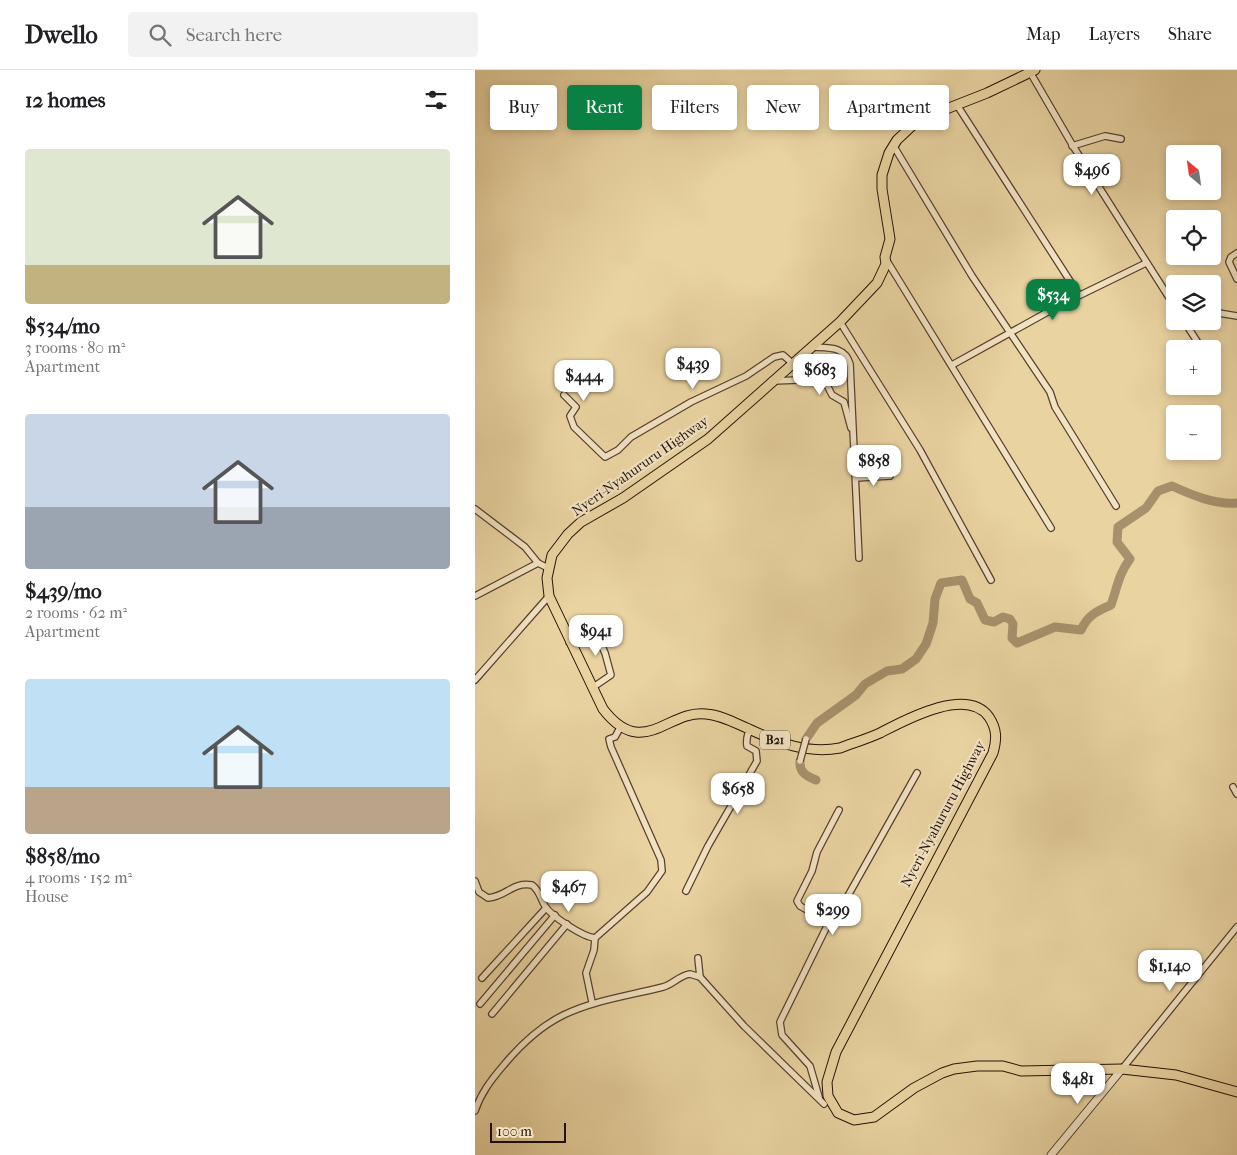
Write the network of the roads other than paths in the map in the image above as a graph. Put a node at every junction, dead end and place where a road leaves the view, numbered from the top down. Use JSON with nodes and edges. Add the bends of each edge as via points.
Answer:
{"nodes":[{"id":1,"x":1033,"y":71,"type":"edge"},
{"id":2,"x":957,"y":105,"type":"junction"},
{"id":3,"x":1121,"y":139,"type":"dead end"},
{"id":4,"x":893,"y":145,"type":"junction"},
{"id":5,"x":1072,"y":146,"type":"junction"},
{"id":6,"x":1237,"y":253,"type":"edge"},
{"id":7,"x":885,"y":257,"type":"junction"},
{"id":8,"x":1146,"y":263,"type":"junction"},
{"id":9,"x":1237,"y":279,"type":"edge"},
{"id":10,"x":1166,"y":293,"type":"edge"},
{"id":11,"x":1079,"y":295,"type":"junction"},
{"id":12,"x":1221,"y":313,"type":"edge"},
{"id":13,"x":1237,"y":316,"type":"edge"},
{"id":14,"x":840,"y":322,"type":"junction"},
{"id":15,"x":1011,"y":334,"type":"junction"},
{"id":16,"x":811,"y":347,"type":"junction"},
{"id":17,"x":792,"y":363,"type":"junction"},
{"id":18,"x":952,"y":364,"type":"junction"},
{"id":19,"x":773,"y":381,"type":"junction"},
{"id":20,"x":565,"y":395,"type":"dead end"},
{"id":21,"x":854,"y":438,"type":"junction"},
{"id":22,"x":890,"y":476,"type":"dead end"},
{"id":23,"x":856,"y":478,"type":"junction"},
{"id":24,"x":1116,"y":506,"type":"dead end"},
{"id":25,"x":475,"y":509,"type":"edge"},
{"id":26,"x":1051,"y":528,"type":"dead end"},
{"id":27,"x":859,"y":558,"type":"dead end"},
{"id":28,"x":539,"y":563,"type":"junction"},
{"id":29,"x":548,"y":568,"type":"junction"},
{"id":30,"x":991,"y":580,"type":"dead end"},
{"id":31,"x":475,"y":596,"type":"edge"},
{"id":32,"x":549,"y":596,"type":"junction"},
{"id":33,"x":569,"y":642,"type":"junction"},
{"id":34,"x":475,"y":680,"type":"edge"},
{"id":35,"x":592,"y":688,"type":"junction"},
{"id":36,"x":621,"y":726,"type":"junction"},
{"id":37,"x":750,"y":730,"type":"junction"},
{"id":38,"x":806,"y":739,"type":"dead end"},
{"id":39,"x":800,"y":760,"type":"dead end"},
{"id":40,"x":917,"y":773,"type":"dead end"},
{"id":41,"x":1233,"y":787,"type":"dead end"},
{"id":42,"x":1237,"y":794,"type":"edge"},
{"id":43,"x":839,"y":810,"type":"dead end"},
{"id":44,"x":475,"y":881,"type":"edge"},
{"id":45,"x":686,"y":891,"type":"dead end"},
{"id":46,"x":546,"y":908,"type":"junction"},
{"id":47,"x":555,"y":916,"type":"junction"},
{"id":48,"x":829,"y":922,"type":"junction"},
{"id":49,"x":567,"y":924,"type":"junction"},
{"id":50,"x":1237,"y":927,"type":"edge"},
{"id":51,"x":1235,"y":935,"type":"edge"},
{"id":52,"x":595,"y":938,"type":"junction"},
{"id":53,"x":699,"y":958,"type":"dead end"},
{"id":54,"x":700,"y":977,"type":"junction"},
{"id":55,"x":482,"y":978,"type":"dead end"},
{"id":56,"x":592,"y":1002,"type":"junction"},
{"id":57,"x":480,"y":1004,"type":"dead end"},
{"id":58,"x":492,"y":1014,"type":"dead end"},
{"id":59,"x":1121,"y":1069,"type":"junction"},
{"id":60,"x":1237,"y":1092,"type":"edge"},
{"id":61,"x":819,"y":1099,"type":"junction"},
{"id":62,"x":824,"y":1104,"type":"dead end"},
{"id":63,"x":475,"y":1111,"type":"edge"},
{"id":64,"x":1051,"y":1155,"type":"edge"}],
"edges":[{"from":1,"to":2,"type":"highway","name":"Nyeri-Nyahururu Highway"},
{"from":1,"to":5,"type":"street"},
{"from":2,"to":4,"type":"highway","name":"Nyeri-Nyahururu Highway","via":[[913,124]]},
{"from":2,"to":11,"type":"street"},
{"from":3,"to":5,"type":"street","via":[[1105,136]]},
{"from":4,"to":7,"type":"highway","name":"Nyeri-Nyahururu Highway","via":[[882,175],[890,239]]},
{"from":4,"to":15,"type":"street","via":[[942,229]]},
{"from":5,"to":8,"type":"street"},
{"from":6,"to":9,"type":"street","via":[[1229,262]]},
{"from":7,"to":14,"type":"highway","name":"Nyeri-Nyahururu Highway","via":[[886,264],[877,283]]},
{"from":7,"to":18,"type":"street"},
{"from":8,"to":10,"type":"street"},
{"from":8,"to":11,"type":"street"},
{"from":11,"to":15,"type":"street"},
{"from":12,"to":13,"type":"street"},
{"from":14,"to":16,"type":"highway","name":"Nyeri-Nyahururu Highway"},
{"from":14,"to":30,"type":"street","via":[[920,450]]},
{"from":15,"to":18,"type":"street"},
{"from":15,"to":24,"type":"street","via":[[1050,392],[1055,407]]},
{"from":16,"to":17,"type":"highway","name":"Nyeri-Nyahururu Highway"},
{"from":16,"to":21,"type":"street","via":[[840,350],[847,355],[852,381]]},
{"from":17,"to":19,"type":"highway","name":"Nyeri-Nyahururu Highway"},
{"from":17,"to":20,"type":"street","via":[[783,355],[774,358],[631,437],[605,457],[574,427],[570,416],[576,407]]},
{"from":18,"to":26,"type":"street"},
{"from":19,"to":21,"type":"street","via":[[824,379],[832,395],[844,402]]},
{"from":19,"to":29,"type":"highway","name":"Nyeri-Nyahururu Highway","via":[[708,438],[623,498],[581,522],[557,546]]},
{"from":21,"to":23,"type":"street"},
{"from":22,"to":23,"type":"street"},
{"from":23,"to":27,"type":"street"},
{"from":25,"to":28,"type":"street","via":[[525,547]]},
{"from":28,"to":29,"type":"street"},
{"from":28,"to":31,"type":"street"},
{"from":29,"to":32,"type":"highway","name":"Nyeri-Nyahururu Highway"},
{"from":32,"to":33,"type":"highway","name":"Nyeri-Nyahururu Highway"},
{"from":32,"to":34,"type":"street"},
{"from":33,"to":35,"type":"highway","name":"Nyeri-Nyahururu Highway"},
{"from":33,"to":35,"type":"street","via":[[594,637],[602,646],[611,676]]},
{"from":35,"to":36,"type":"highway","name":"Nyeri-Nyahururu Highway","via":[[612,721]]},
{"from":36,"to":37,"type":"highway","name":"Nyeri-Nyahururu Highway","number":"B21","via":[[636,732],[647,731],[705,713]]},
{"from":36,"to":52,"type":"street","via":[[615,737],[609,739],[611,747],[661,860],[662,871],[647,892]]},
{"from":37,"to":45,"type":"street","via":[[747,746],[756,751],[757,761]]},
{"from":37,"to":59,"type":"highway","name":"Nyeri-Nyahururu Highway","number":"B21","via":[[793,747],[825,751],[867,738],[935,709],[963,704],[983,710],[996,732],[996,743],[986,768],[836,1052],[827,1087],[838,1113],[854,1120],[868,1119],[926,1081],[955,1069],[1003,1066],[1021,1071]]},
{"from":38,"to":39,"type":"street","bridge":true},
{"from":40,"to":48,"type":"street","via":[[845,901]]},
{"from":41,"to":42,"type":"street"},
{"from":43,"to":48,"type":"street","via":[[797,901],[800,906]]},
{"from":44,"to":46,"type":"street","via":[[479,892],[488,898],[497,897],[517,884],[532,885],[540,893]]},
{"from":46,"to":47,"type":"street"},
{"from":46,"to":55,"type":"street"},
{"from":47,"to":49,"type":"street"},
{"from":47,"to":57,"type":"street"},
{"from":48,"to":61,"type":"street","via":[[779,1027],[781,1035],[810,1066]]},
{"from":49,"to":52,"type":"street"},
{"from":49,"to":58,"type":"street"},
{"from":50,"to":51,"type":"street"},
{"from":51,"to":59,"type":"street"},
{"from":52,"to":56,"type":"street","via":[[586,973]]},
{"from":53,"to":54,"type":"street"},
{"from":54,"to":56,"type":"street","via":[[686,974],[665,987]]},
{"from":54,"to":61,"type":"street","via":[[744,1026]]},
{"from":56,"to":63,"type":"street","via":[[561,1015],[532,1033],[492,1078]]},
{"from":59,"to":60,"type":"highway","name":"Nyeri-Nyahururu Highway","number":"B21","via":[[1176,1075]]},
{"from":59,"to":64,"type":"street"},
{"from":61,"to":62,"type":"street"}]}
